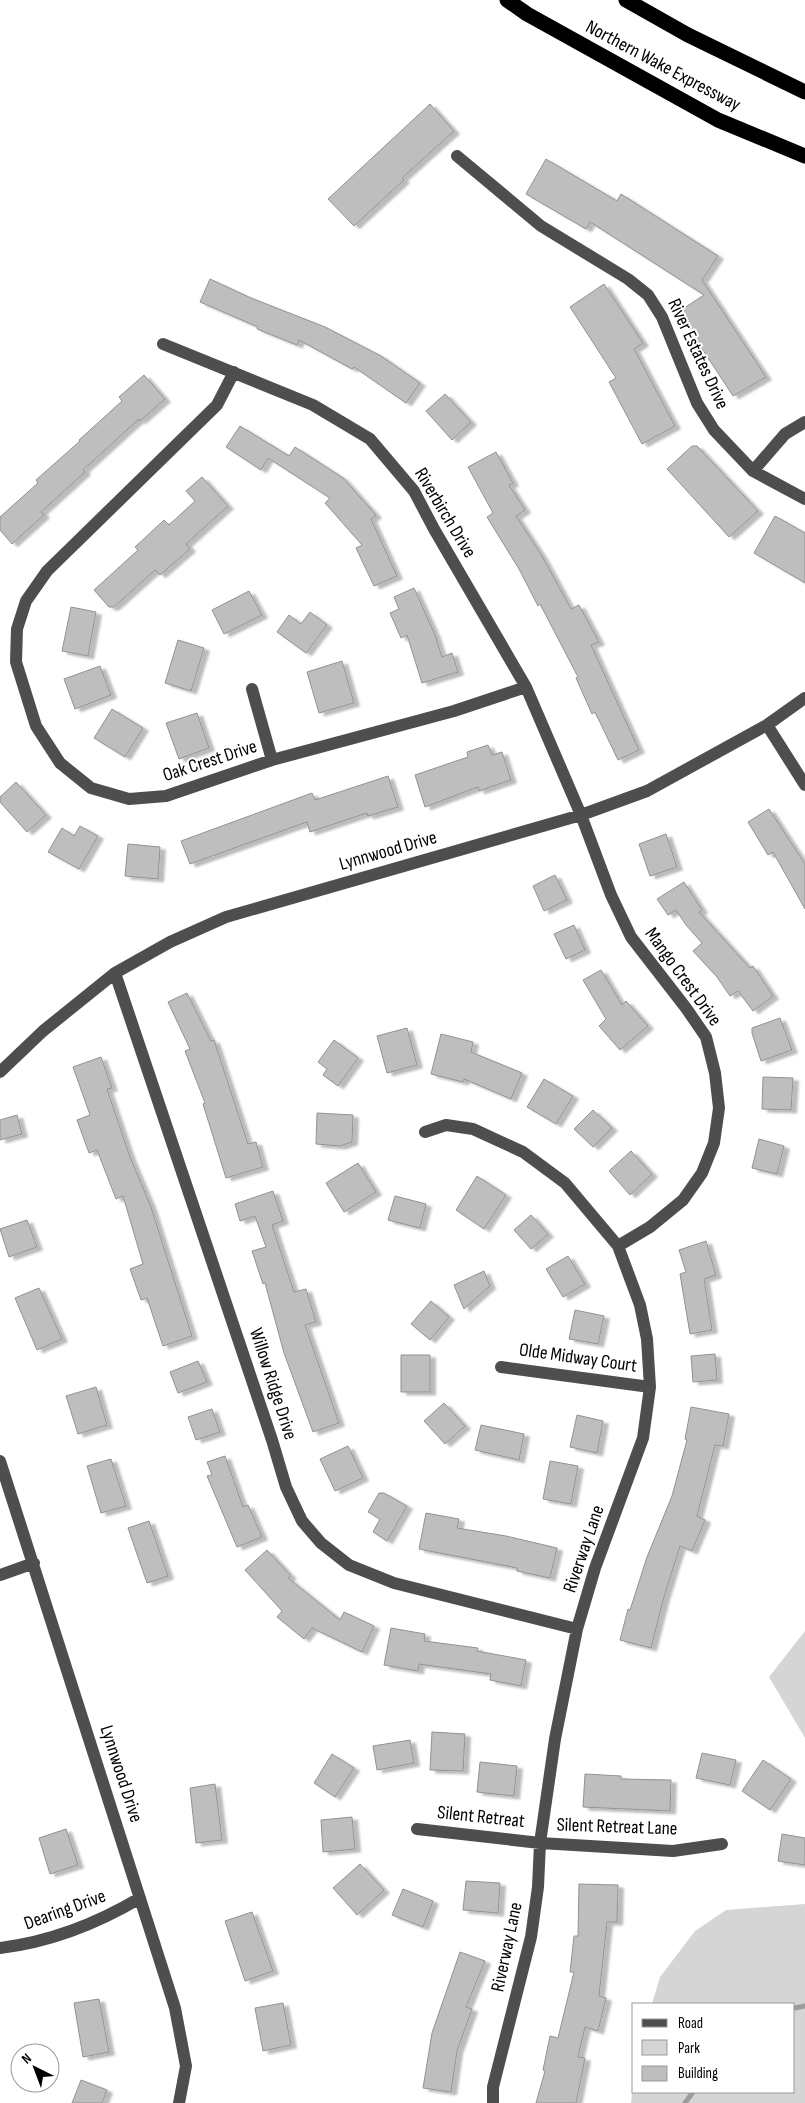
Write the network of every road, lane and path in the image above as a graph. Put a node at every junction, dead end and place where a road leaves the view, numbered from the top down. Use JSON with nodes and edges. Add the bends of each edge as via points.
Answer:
{"nodes":[{"id":1,"x":507,"y":0,"type":"edge"},
{"id":2,"x":626,"y":0,"type":"edge"},
{"id":3,"x":805,"y":92,"type":"edge"},
{"id":4,"x":457,"y":156,"type":"dead end"},
{"id":5,"x":805,"y":156,"type":"edge"},
{"id":6,"x":163,"y":344,"type":"dead end"},
{"id":7,"x":234,"y":372,"type":"junction"},
{"id":8,"x":805,"y":422,"type":"edge"},
{"id":9,"x":753,"y":471,"type":"junction"},
{"id":10,"x":805,"y":499,"type":"edge"},
{"id":11,"x":526,"y":687,"type":"junction"},
{"id":12,"x":252,"y":689,"type":"dead end"},
{"id":13,"x":805,"y":698,"type":"edge"},
{"id":14,"x":767,"y":725,"type":"junction"},
{"id":15,"x":272,"y":760,"type":"junction"},
{"id":16,"x":805,"y":785,"type":"edge"},
{"id":17,"x":581,"y":815,"type":"junction"},
{"id":18,"x":115,"y":973,"type":"junction"},
{"id":19,"x":0,"y":1072,"type":"edge"},
{"id":20,"x":425,"y":1132,"type":"dead end"},
{"id":21,"x":618,"y":1246,"type":"junction"},
{"id":22,"x":501,"y":1367,"type":"dead end"},
{"id":23,"x":650,"y":1387,"type":"junction"},
{"id":24,"x":0,"y":1461,"type":"edge"},
{"id":25,"x":34,"y":1563,"type":"junction"},
{"id":26,"x":0,"y":1575,"type":"edge"},
{"id":27,"x":577,"y":1629,"type":"junction"},
{"id":28,"x":417,"y":1829,"type":"dead end"},
{"id":29,"x":540,"y":1843,"type":"junction"},
{"id":30,"x":722,"y":1844,"type":"dead end"},
{"id":31,"x":140,"y":1898,"type":"junction"},
{"id":32,"x":0,"y":1948,"type":"edge"},
{"id":33,"x":180,"y":2103,"type":"edge"},
{"id":34,"x":492,"y":2103,"type":"edge"}],
"edges":[{"from":1,"to":5,"type":"highway","name":"Northern Wake Expressway","via":[[718,120]]},
{"from":2,"to":3,"type":"highway","name":"Northern Wake Expressway","via":[[688,35]]},
{"from":4,"to":9,"type":"street","name":"River Estates Drive","via":[[541,226],[628,279],[648,295],[662,317],[696,403],[714,430]]},
{"from":6,"to":7,"type":"street","name":"Riverbirch Drive"},
{"from":7,"to":11,"type":"street","name":"Riverbirch Drive","via":[[314,405],[370,439],[414,491]]},
{"from":7,"to":15,"type":"street","name":"Oak Crest Drive","via":[[216,405],[47,571],[26,601],[17,629],[16,662],[36,726],[60,764],[91,788],[129,799],[166,796]]},
{"from":8,"to":9,"type":"street","via":[[785,434]]},
{"from":9,"to":10,"type":"street","name":"River Estates Drive"},
{"from":11,"to":15,"type":"street","name":"Oak Crest Drive","via":[[454,711]]},
{"from":11,"to":17,"type":"street","name":"Riverbirch Drive"},
{"from":12,"to":15,"type":"street"},
{"from":13,"to":14,"type":"street","name":"Lynnwood Drive"},
{"from":14,"to":16,"type":"street"},
{"from":14,"to":17,"type":"street","name":"Lynnwood Drive","via":[[647,790]]},
{"from":17,"to":18,"type":"street","name":"Lynnwood Drive","via":[[226,917],[170,942]]},
{"from":17,"to":21,"type":"street","name":"Mango Crest Drive","via":[[631,938],[706,1037],[719,1108],[714,1143],[702,1173],[683,1200],[650,1227]]},
{"from":18,"to":19,"type":"street","name":"Lynnwood Drive","via":[[43,1031]]},
{"from":18,"to":27,"type":"street","name":"Willow Ridge Drive","via":[[286,1486],[302,1521],[349,1565],[394,1583]]},
{"from":20,"to":21,"type":"street","name":"Riverway Lane","via":[[446,1125],[473,1129],[523,1152],[565,1183]]},
{"from":21,"to":23,"type":"street","name":"Riverway Lane","via":[[640,1305],[647,1339]]},
{"from":22,"to":23,"type":"street","name":"Olde Midway Court"},
{"from":23,"to":27,"type":"street","name":"Riverway Lane","via":[[643,1438],[595,1568]]},
{"from":24,"to":25,"type":"street","name":"Lynnwood Drive"},
{"from":25,"to":26,"type":"street"},
{"from":25,"to":31,"type":"street","name":"Lynnwood Drive"},
{"from":27,"to":29,"type":"street","name":"Riverway Lane","via":[[555,1740]]},
{"from":28,"to":29,"type":"street","name":"Silent Retreat"},
{"from":29,"to":30,"type":"street","name":"Silent Retreat Lane","via":[[673,1851]]},
{"from":29,"to":34,"type":"street","name":"Riverway Lane","via":[[531,1937],[493,2087]]},
{"from":31,"to":32,"type":"street","name":"Dearing Drive","via":[[73,1930],[19,1946]]},
{"from":31,"to":33,"type":"street","name":"Lynnwood Drive","via":[[175,2008],[186,2066]]}]}
